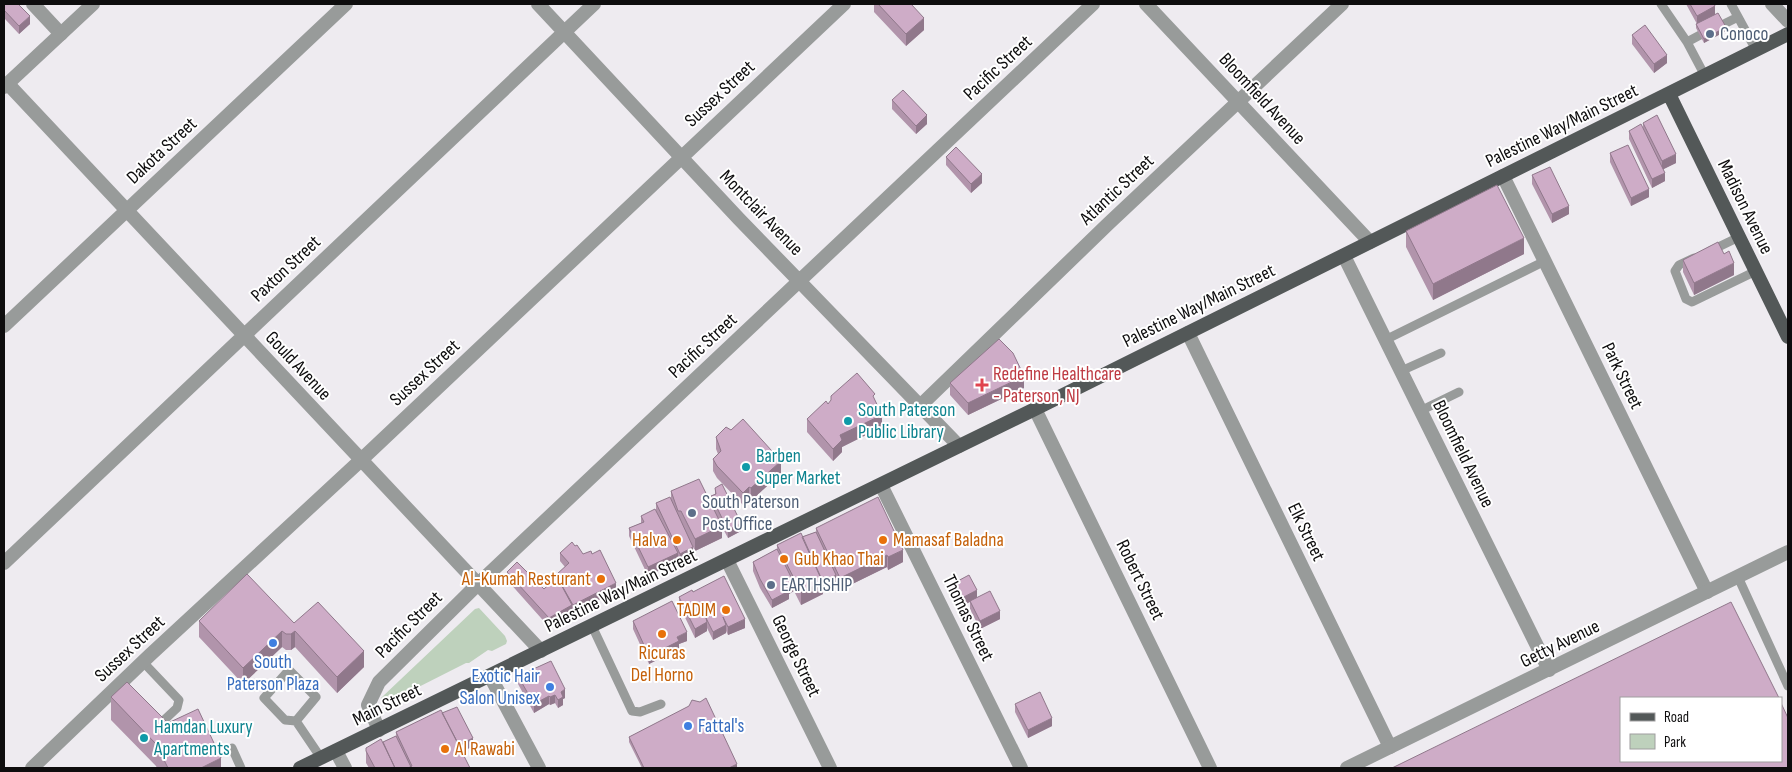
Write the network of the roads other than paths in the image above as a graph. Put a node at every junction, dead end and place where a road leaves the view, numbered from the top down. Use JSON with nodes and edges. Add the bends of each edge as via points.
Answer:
{"nodes":[{"id":1,"x":33,"y":4,"type":"edge"},
{"id":2,"x":93,"y":4,"type":"edge"},
{"id":3,"x":346,"y":4,"type":"edge"},
{"id":4,"x":538,"y":4,"type":"edge"},
{"id":5,"x":594,"y":4,"type":"edge"},
{"id":6,"x":844,"y":4,"type":"edge"},
{"id":7,"x":1093,"y":4,"type":"edge"},
{"id":8,"x":1146,"y":4,"type":"edge"},
{"id":9,"x":1342,"y":4,"type":"edge"},
{"id":10,"x":1661,"y":4,"type":"edge"},
{"id":11,"x":1731,"y":4,"type":"edge"},
{"id":12,"x":1772,"y":4,"type":"edge"},
{"id":13,"x":1738,"y":17,"type":"junction"},
{"id":14,"x":1788,"y":21,"type":"edge"},
{"id":15,"x":1724,"y":24,"type":"edge"},
{"id":16,"x":564,"y":31,"type":"junction"},
{"id":17,"x":61,"y":34,"type":"junction"},
{"id":18,"x":1702,"y":34,"type":"edge"},
{"id":19,"x":1788,"y":34,"type":"edge"},
{"id":20,"x":1687,"y":42,"type":"junction"},
{"id":21,"x":1756,"y":50,"type":"junction"},
{"id":22,"x":1705,"y":76,"type":"junction"},
{"id":23,"x":6,"y":86,"type":"edge"},
{"id":24,"x":1669,"y":94,"type":"junction"},
{"id":25,"x":1238,"y":102,"type":"junction"},
{"id":26,"x":681,"y":156,"type":"junction"},
{"id":27,"x":1503,"y":176,"type":"junction"},
{"id":28,"x":126,"y":210,"type":"junction"},
{"id":29,"x":1739,"y":237,"type":"junction"},
{"id":30,"x":1370,"y":242,"type":"junction"},
{"id":31,"x":1344,"y":256,"type":"junction"},
{"id":32,"x":1545,"y":261,"type":"junction"},
{"id":33,"x":1756,"y":271,"type":"junction"},
{"id":34,"x":799,"y":281,"type":"junction"},
{"id":35,"x":4,"y":326,"type":"edge"},
{"id":36,"x":1188,"y":333,"type":"junction"},
{"id":37,"x":243,"y":335,"type":"junction"},
{"id":38,"x":1788,"y":337,"type":"edge"},
{"id":39,"x":1385,"y":340,"type":"junction"},
{"id":40,"x":1441,"y":353,"type":"dead end"},
{"id":41,"x":1401,"y":371,"type":"junction"},
{"id":42,"x":1459,"y":392,"type":"dead end"},
{"id":43,"x":920,"y":406,"type":"junction"},
{"id":44,"x":1035,"y":409,"type":"junction"},
{"id":45,"x":1420,"y":410,"type":"junction"},
{"id":46,"x":958,"y":446,"type":"junction"},
{"id":47,"x":361,"y":460,"type":"junction"},
{"id":48,"x":881,"y":484,"type":"junction"},
{"id":49,"x":1788,"y":552,"type":"edge"},
{"id":50,"x":727,"y":560,"type":"junction"},
{"id":51,"x":4,"y":563,"type":"edge"},
{"id":52,"x":1738,"y":577,"type":"junction"},
{"id":53,"x":478,"y":584,"type":"junction"},
{"id":54,"x":1707,"y":592,"type":"junction"},
{"id":55,"x":592,"y":626,"type":"junction"},
{"id":56,"x":542,"y":651,"type":"junction"},
{"id":57,"x":143,"y":662,"type":"junction"},
{"id":58,"x":1549,"y":670,"type":"junction"},
{"id":59,"x":490,"y":676,"type":"junction"},
{"id":60,"x":1788,"y":686,"type":"edge"},
{"id":61,"x":660,"y":704,"type":"dead end"},
{"id":62,"x":148,"y":710,"type":"edge"},
{"id":63,"x":296,"y":721,"type":"junction"},
{"id":64,"x":379,"y":730,"type":"junction"},
{"id":65,"x":1390,"y":747,"type":"junction"},
{"id":66,"x":232,"y":748,"type":"dead end"},
{"id":67,"x":336,"y":750,"type":"junction"},
{"id":68,"x":321,"y":758,"type":"junction"},
{"id":69,"x":32,"y":768,"type":"edge"},
{"id":70,"x":241,"y":768,"type":"edge"},
{"id":71,"x":300,"y":768,"type":"edge"},
{"id":72,"x":345,"y":768,"type":"edge"},
{"id":73,"x":539,"y":768,"type":"edge"},
{"id":74,"x":830,"y":768,"type":"edge"},
{"id":75,"x":1021,"y":768,"type":"edge"},
{"id":76,"x":1210,"y":768,"type":"edge"},
{"id":77,"x":1347,"y":768,"type":"edge"}],
"edges":[{"from":1,"to":17,"type":"street"},
{"from":2,"to":17,"type":"street"},
{"from":3,"to":28,"type":"street","name":"Dakota Street"},
{"from":4,"to":16,"type":"street","name":"Montclair Avenue"},
{"from":5,"to":16,"type":"street","name":"Paxton Street"},
{"from":6,"to":26,"type":"street","name":"Sussex Street"},
{"from":7,"to":34,"type":"street","name":"Pacific Street"},
{"from":8,"to":25,"type":"street","name":"Bloomfield Avenue"},
{"from":9,"to":25,"type":"street","name":"Atlantic Street"},
{"from":10,"to":20,"type":"lane"},
{"from":11,"to":13,"type":"lane"},
{"from":12,"to":14,"type":"street"},
{"from":13,"to":15,"type":"lane"},
{"from":13,"to":21,"type":"lane"},
{"from":16,"to":26,"type":"street","name":"Montclair Avenue"},
{"from":16,"to":37,"type":"street","name":"Paxton Street"},
{"from":17,"to":23,"type":"street"},
{"from":18,"to":20,"type":"lane"},
{"from":19,"to":21,"type":"main road","name":"Palestine Way/Main Street"},
{"from":20,"to":22,"type":"lane"},
{"from":21,"to":22,"type":"main road","name":"Palestine Way/Main Street"},
{"from":22,"to":24,"type":"main road","name":"Palestine Way/Main Street"},
{"from":23,"to":28,"type":"street","name":"Gould Avenue"},
{"from":24,"to":27,"type":"main road","name":"Palestine Way/Main Street"},
{"from":24,"to":29,"type":"main road","name":"Madison Avenue"},
{"from":25,"to":30,"type":"street","name":"Bloomfield Avenue"},
{"from":25,"to":43,"type":"street","name":"Atlantic Street"},
{"from":26,"to":34,"type":"street","name":"Montclair Avenue"},
{"from":26,"to":47,"type":"street","name":"Sussex Street"},
{"from":27,"to":30,"type":"main road","name":"Palestine Way/Main Street"},
{"from":27,"to":32,"type":"street","name":"Park Street"},
{"from":28,"to":35,"type":"street","name":"Dakota Street"},
{"from":28,"to":37,"type":"street","name":"Gould Avenue"},
{"from":29,"to":33,"type":"main road","name":"Madison Avenue"},
{"from":29,"to":33,"type":"lane","via":[[1679,265],[1675,272],[1686,299],[1692,302]]},
{"from":30,"to":31,"type":"main road","name":"Palestine Way/Main Street"},
{"from":31,"to":36,"type":"main road","name":"Palestine Way/Main Street"},
{"from":31,"to":39,"type":"street","name":"Bloomfield Avenue"},
{"from":32,"to":39,"type":"lane"},
{"from":32,"to":54,"type":"street","name":"Park Street"},
{"from":33,"to":38,"type":"main road","name":"Madison Avenue"},
{"from":34,"to":43,"type":"street","name":"Montclair Avenue"},
{"from":34,"to":53,"type":"street","name":"Pacific Street"},
{"from":36,"to":44,"type":"main road","name":"Palestine Way/Main Street"},
{"from":36,"to":65,"type":"street","name":"Elk Street"},
{"from":37,"to":47,"type":"street","name":"Gould Avenue"},
{"from":37,"to":51,"type":"street","name":"Paxton Street"},
{"from":39,"to":41,"type":"street","name":"Bloomfield Avenue"},
{"from":40,"to":41,"type":"lane"},
{"from":41,"to":45,"type":"street","name":"Bloomfield Avenue"},
{"from":42,"to":45,"type":"lane"},
{"from":43,"to":46,"type":"street","name":"Montclair Avenue"},
{"from":44,"to":46,"type":"main road","name":"Palestine Way/Main Street"},
{"from":44,"to":76,"type":"street","name":"Robert Street"},
{"from":45,"to":58,"type":"street","name":"Bloomfield Avenue"},
{"from":46,"to":48,"type":"main road","name":"Palestine Way/Main Street"},
{"from":47,"to":53,"type":"street","name":"Gould Avenue"},
{"from":47,"to":57,"type":"street","name":"Sussex Street"},
{"from":48,"to":50,"type":"main road","name":"Palestine Way/Main Street"},
{"from":48,"to":75,"type":"street","name":"Thomas Street"},
{"from":49,"to":52,"type":"street","name":"Getty Avenue"},
{"from":50,"to":55,"type":"main road","name":"Palestine Way/Main Street"},
{"from":50,"to":74,"type":"street","name":"George Street"},
{"from":52,"to":54,"type":"street","name":"Getty Avenue"},
{"from":52,"to":60,"type":"lane"},
{"from":53,"to":56,"type":"street","name":"Gould Avenue"},
{"from":53,"to":64,"type":"street","name":"Pacific Street","via":[[379,682],[368,705]]},
{"from":54,"to":58,"type":"street","name":"Getty Avenue"},
{"from":55,"to":56,"type":"main road","name":"Palestine Way/Main Street"},
{"from":55,"to":61,"type":"lane","via":[[632,711],[640,712]]},
{"from":56,"to":59,"type":"main road","name":"Palestine Way/Main Street"},
{"from":57,"to":62,"type":"lane","via":[[179,700],[177,708],[161,723]]},
{"from":57,"to":69,"type":"street","name":"Sussex Street","via":[[124,686]]},
{"from":58,"to":65,"type":"street","name":"Getty Avenue"},
{"from":59,"to":64,"type":"main road","name":"Main Street"},
{"from":59,"to":73,"type":"street"},
{"from":63,"to":63,"type":"lane","via":[[316,697],[289,670],[264,698],[285,720]]},
{"from":63,"to":68,"type":"lane"},
{"from":64,"to":67,"type":"main road","name":"Main Street"},
{"from":65,"to":77,"type":"street","name":"Getty Avenue"},
{"from":66,"to":70,"type":"lane"},
{"from":67,"to":68,"type":"main road","name":"Main Street"},
{"from":67,"to":72,"type":"street"},
{"from":68,"to":71,"type":"main road","name":"Main Street"}]}
